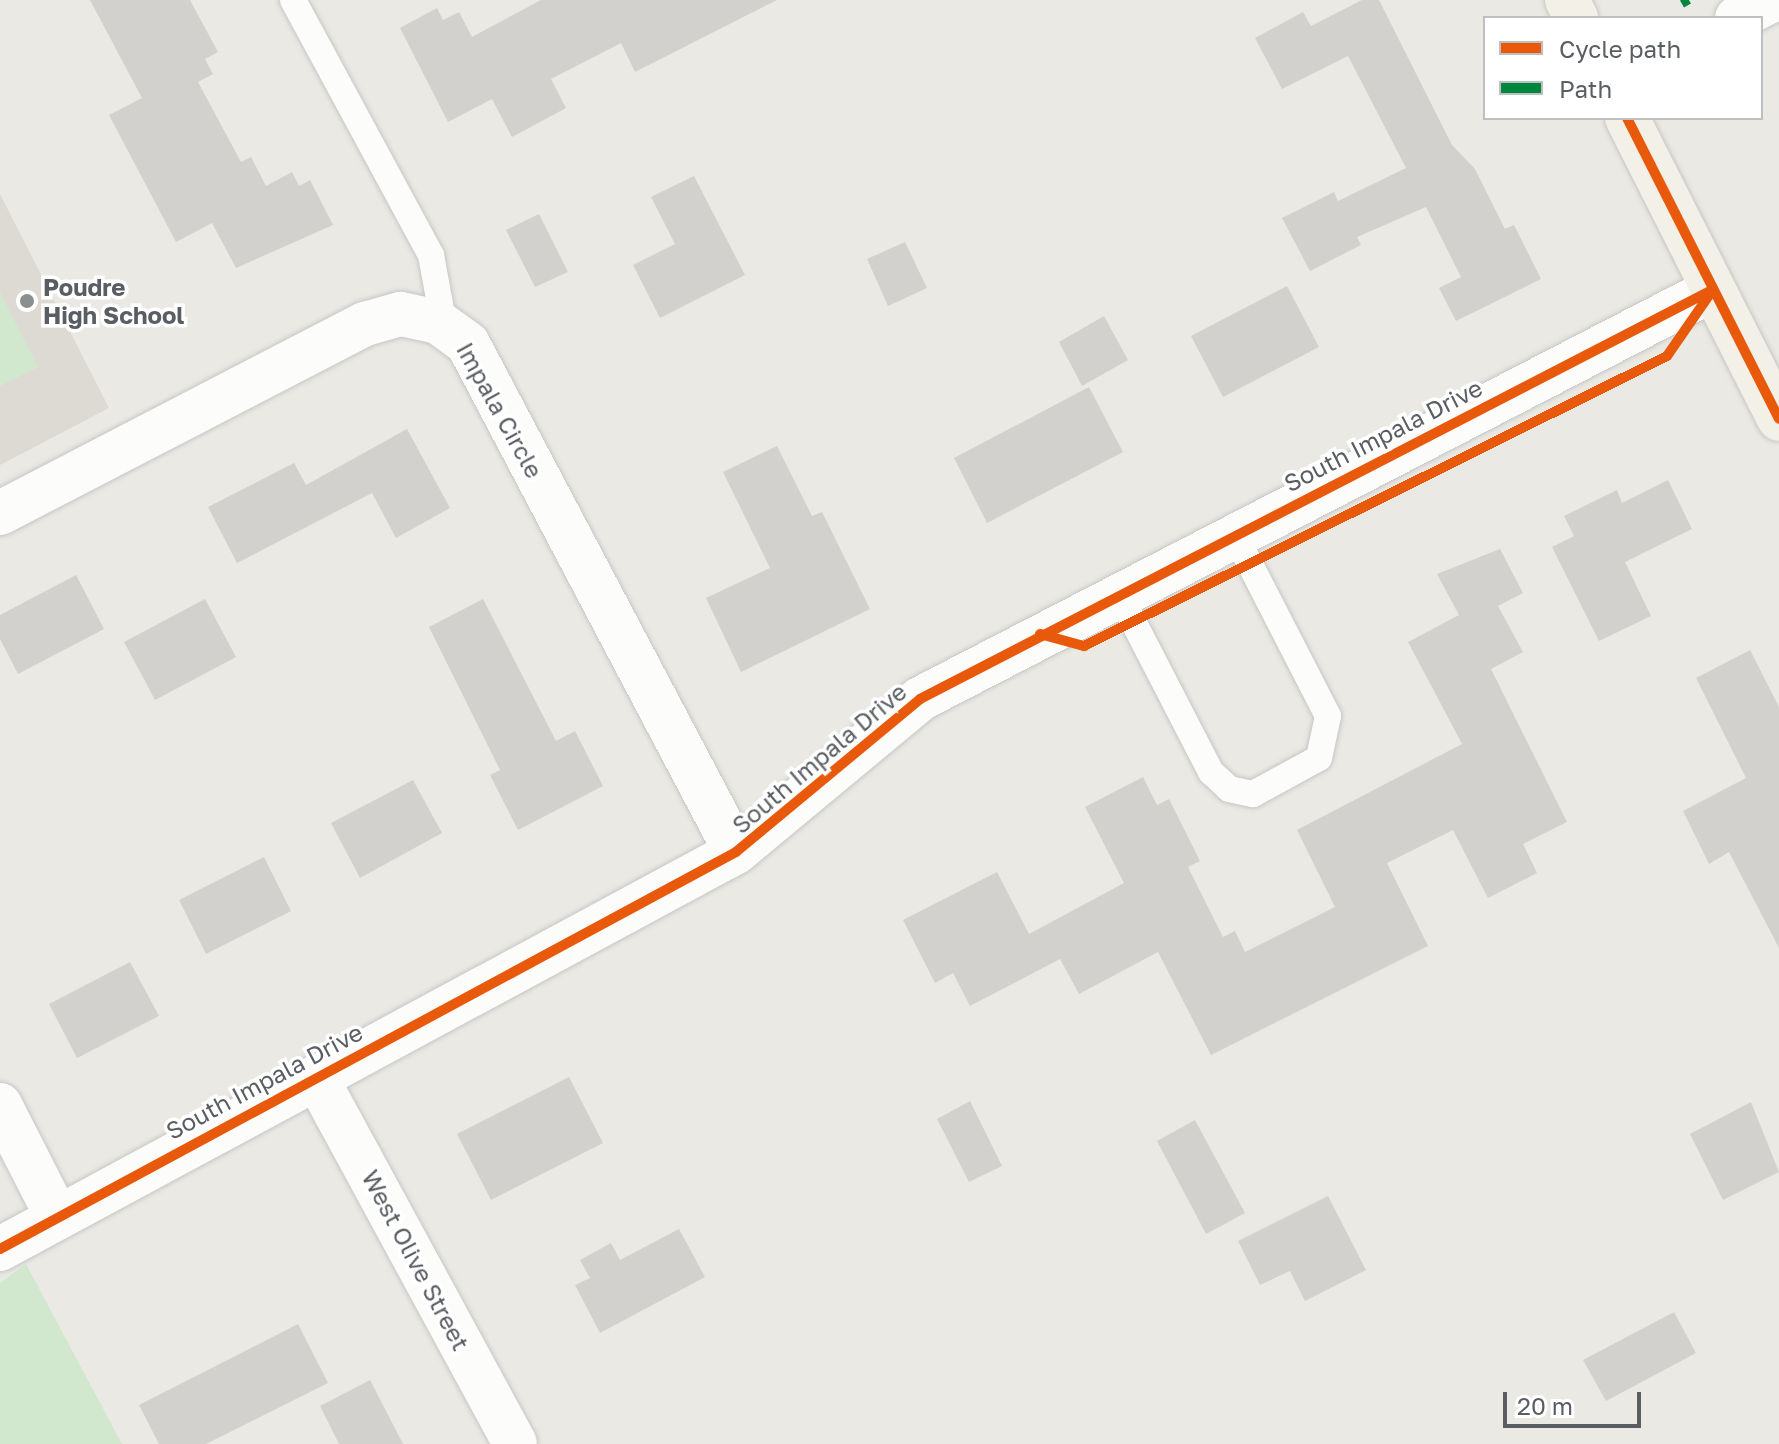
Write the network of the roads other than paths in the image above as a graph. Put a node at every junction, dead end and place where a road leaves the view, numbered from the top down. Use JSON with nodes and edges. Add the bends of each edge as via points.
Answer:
{"nodes":[{"id":1,"x":293,"y":0,"type":"edge"},
{"id":2,"x":1772,"y":0,"type":"edge"},
{"id":3,"x":1741,"y":16,"type":"edge"},
{"id":4,"x":1628,"y":120,"type":"edge"},
{"id":5,"x":1712,"y":290,"type":"junction"},
{"id":6,"x":444,"y":326,"type":"junction"},
{"id":7,"x":1779,"y":419,"type":"edge"},
{"id":8,"x":0,"y":513,"type":"edge"},
{"id":9,"x":1234,"y":533,"type":"junction"},
{"id":10,"x":1118,"y":592,"type":"junction"},
{"id":11,"x":736,"y":852,"type":"junction"},
{"id":12,"x":316,"y":1077,"type":"junction"},
{"id":13,"x":0,"y":1105,"type":"edge"},
{"id":14,"x":55,"y":1213,"type":"junction"},
{"id":15,"x":0,"y":1249,"type":"edge"},
{"id":16,"x":515,"y":1444,"type":"edge"}],
"edges":[{"from":1,"to":6,"type":"lane","via":[[431,255]]},
{"from":2,"to":3,"type":"street"},
{"from":4,"to":5,"type":"main road"},
{"from":5,"to":7,"type":"main road"},
{"from":5,"to":9,"type":"street","name":"South Impala Drive"},
{"from":6,"to":8,"type":"street","name":"Impala Circle","via":[[401,314],[365,324]]},
{"from":6,"to":11,"type":"street","name":"Impala Circle","via":[[468,344]]},
{"from":9,"to":10,"type":"street","name":"South Impala Drive"},
{"from":9,"to":10,"type":"lane","via":[[1328,716],[1319,758],[1253,794],[1229,789],[1211,772]]},
{"from":10,"to":11,"type":"street","name":"South Impala Drive","via":[[920,699]]},
{"from":11,"to":12,"type":"street","name":"South Impala Drive"},
{"from":12,"to":14,"type":"street","name":"South Impala Drive"},
{"from":12,"to":16,"type":"street","name":"West Olive Street"},
{"from":13,"to":14,"type":"street"},
{"from":14,"to":15,"type":"street","name":"South Impala Drive"}]}
